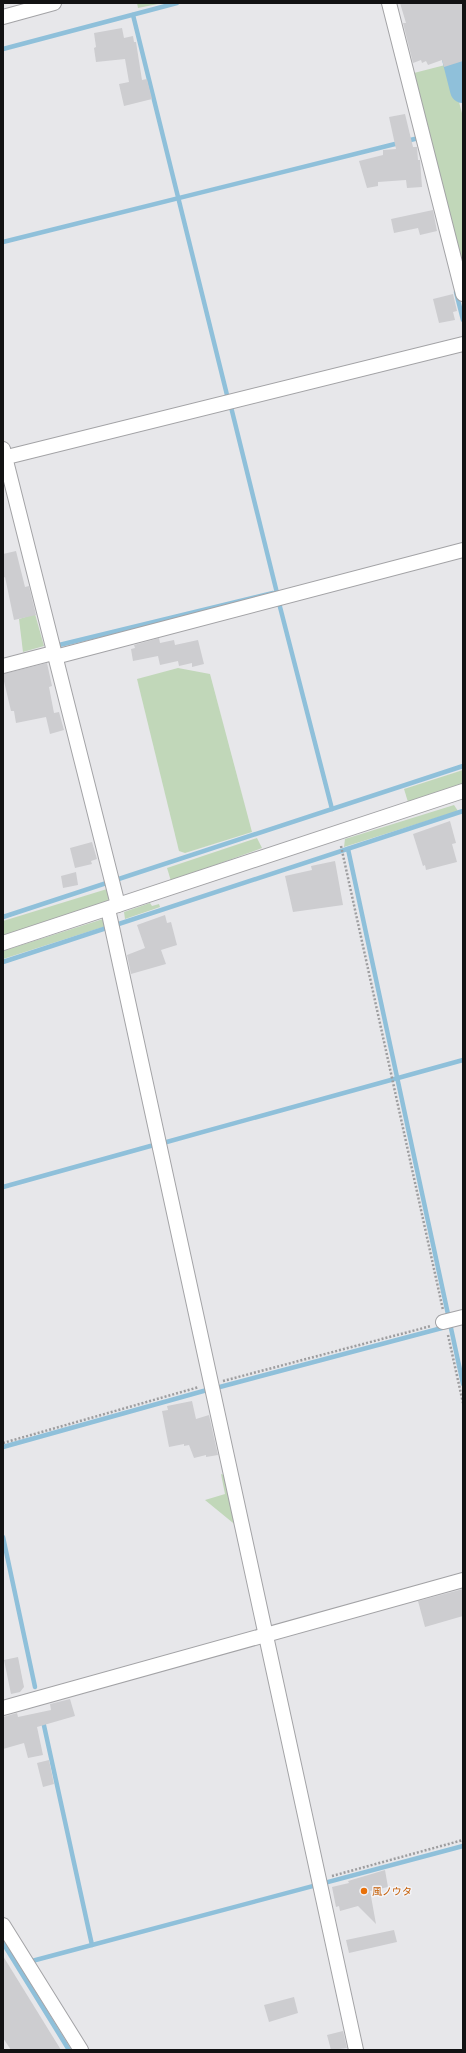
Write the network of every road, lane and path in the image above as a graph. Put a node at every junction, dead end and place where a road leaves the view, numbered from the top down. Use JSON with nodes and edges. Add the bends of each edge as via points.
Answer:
{"nodes":[{"id":1,"x":54,"y":3,"type":"edge"},
{"id":2,"x":389,"y":3,"type":"edge"},
{"id":3,"x":3,"y":17,"type":"edge"},
{"id":4,"x":463,"y":294,"type":"edge"},
{"id":5,"x":463,"y":344,"type":"edge"},
{"id":6,"x":4,"y":455,"type":"edge"},
{"id":7,"x":463,"y":550,"type":"edge"},
{"id":8,"x":51,"y":652,"type":"junction"},
{"id":9,"x":3,"y":666,"type":"edge"},
{"id":10,"x":463,"y":791,"type":"edge"},
{"id":11,"x":341,"y":847,"type":"dead end"},
{"id":12,"x":113,"y":907,"type":"junction"},
{"id":13,"x":3,"y":943,"type":"edge"},
{"id":14,"x":451,"y":1320,"type":"edge"},
{"id":15,"x":216,"y":1382,"type":"junction"},
{"id":16,"x":463,"y":1403,"type":"edge"},
{"id":17,"x":3,"y":1442,"type":"edge"},
{"id":18,"x":463,"y":1580,"type":"edge"},
{"id":19,"x":265,"y":1635,"type":"junction"},
{"id":20,"x":3,"y":1708,"type":"edge"},
{"id":21,"x":463,"y":1840,"type":"edge"},
{"id":22,"x":319,"y":1879,"type":"junction"},
{"id":23,"x":3,"y":1925,"type":"edge"},
{"id":24,"x":81,"y":2050,"type":"edge"},
{"id":25,"x":356,"y":2050,"type":"edge"}],
"edges":[{"from":1,"to":3,"type":"street"},
{"from":2,"to":4,"type":"street"},
{"from":5,"to":6,"type":"street"},
{"from":6,"to":8,"type":"street"},
{"from":7,"to":8,"type":"street"},
{"from":8,"to":9,"type":"street"},
{"from":8,"to":12,"type":"street","via":[[111,882]]},
{"from":10,"to":12,"type":"street"},
{"from":11,"to":14,"type":"path","via":[[444,1313]]},
{"from":12,"to":13,"type":"street"},
{"from":12,"to":15,"type":"street","via":[[112,927]]},
{"from":14,"to":15,"type":"path"},
{"from":14,"to":16,"type":"path","via":[[447,1330]]},
{"from":15,"to":17,"type":"path"},
{"from":15,"to":19,"type":"street"},
{"from":18,"to":19,"type":"street"},
{"from":19,"to":20,"type":"street"},
{"from":19,"to":22,"type":"street"},
{"from":21,"to":22,"type":"path"},
{"from":22,"to":25,"type":"street"},
{"from":23,"to":24,"type":"street"}]}
